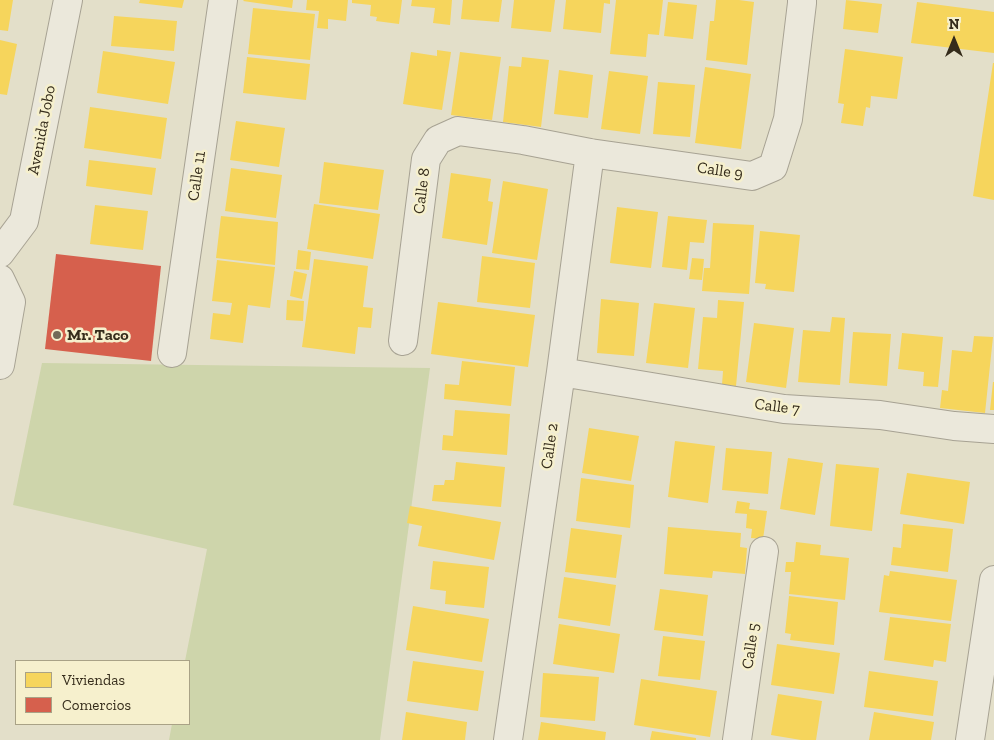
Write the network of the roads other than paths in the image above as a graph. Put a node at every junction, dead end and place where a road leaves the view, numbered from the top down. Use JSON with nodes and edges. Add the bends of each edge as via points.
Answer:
{"nodes":[{"id":1,"x":68,"y":0,"type":"edge"},
{"id":2,"x":223,"y":0,"type":"edge"},
{"id":3,"x":802,"y":2,"type":"edge"},
{"id":4,"x":590,"y":152,"type":"junction"},
{"id":5,"x":0,"y":253,"type":"edge"},
{"id":6,"x":0,"y":279,"type":"edge"},
{"id":7,"x":403,"y":340,"type":"dead end"},
{"id":8,"x":172,"y":353,"type":"dead end"},
{"id":9,"x":0,"y":365,"type":"edge"},
{"id":10,"x":560,"y":372,"type":"junction"},
{"id":11,"x":994,"y":430,"type":"edge"},
{"id":12,"x":764,"y":551,"type":"dead end"},
{"id":13,"x":994,"y":580,"type":"edge"},
{"id":14,"x":508,"y":740,"type":"edge"},
{"id":15,"x":737,"y":740,"type":"edge"},
{"id":16,"x":970,"y":740,"type":"edge"}],
"edges":[{"from":1,"to":5,"type":"street","name":"Avenida Jobo","via":[[24,221]]},
{"from":2,"to":8,"type":"street","name":"Calle 11"},
{"from":3,"to":4,"type":"street","name":"Calle 9","via":[[788,119],[773,167],[752,176]]},
{"from":4,"to":7,"type":"street","name":"Calle 8","via":[[458,131],[438,140],[426,159]]},
{"from":4,"to":10,"type":"street","name":"Calle 2"},
{"from":6,"to":9,"type":"street","via":[[11,302]]},
{"from":10,"to":11,"type":"street","name":"Calle 7","via":[[784,409],[880,415]]},
{"from":10,"to":14,"type":"street","name":"Calle 2"},
{"from":12,"to":15,"type":"street","name":"Calle 5"},
{"from":13,"to":16,"type":"street"}]}
